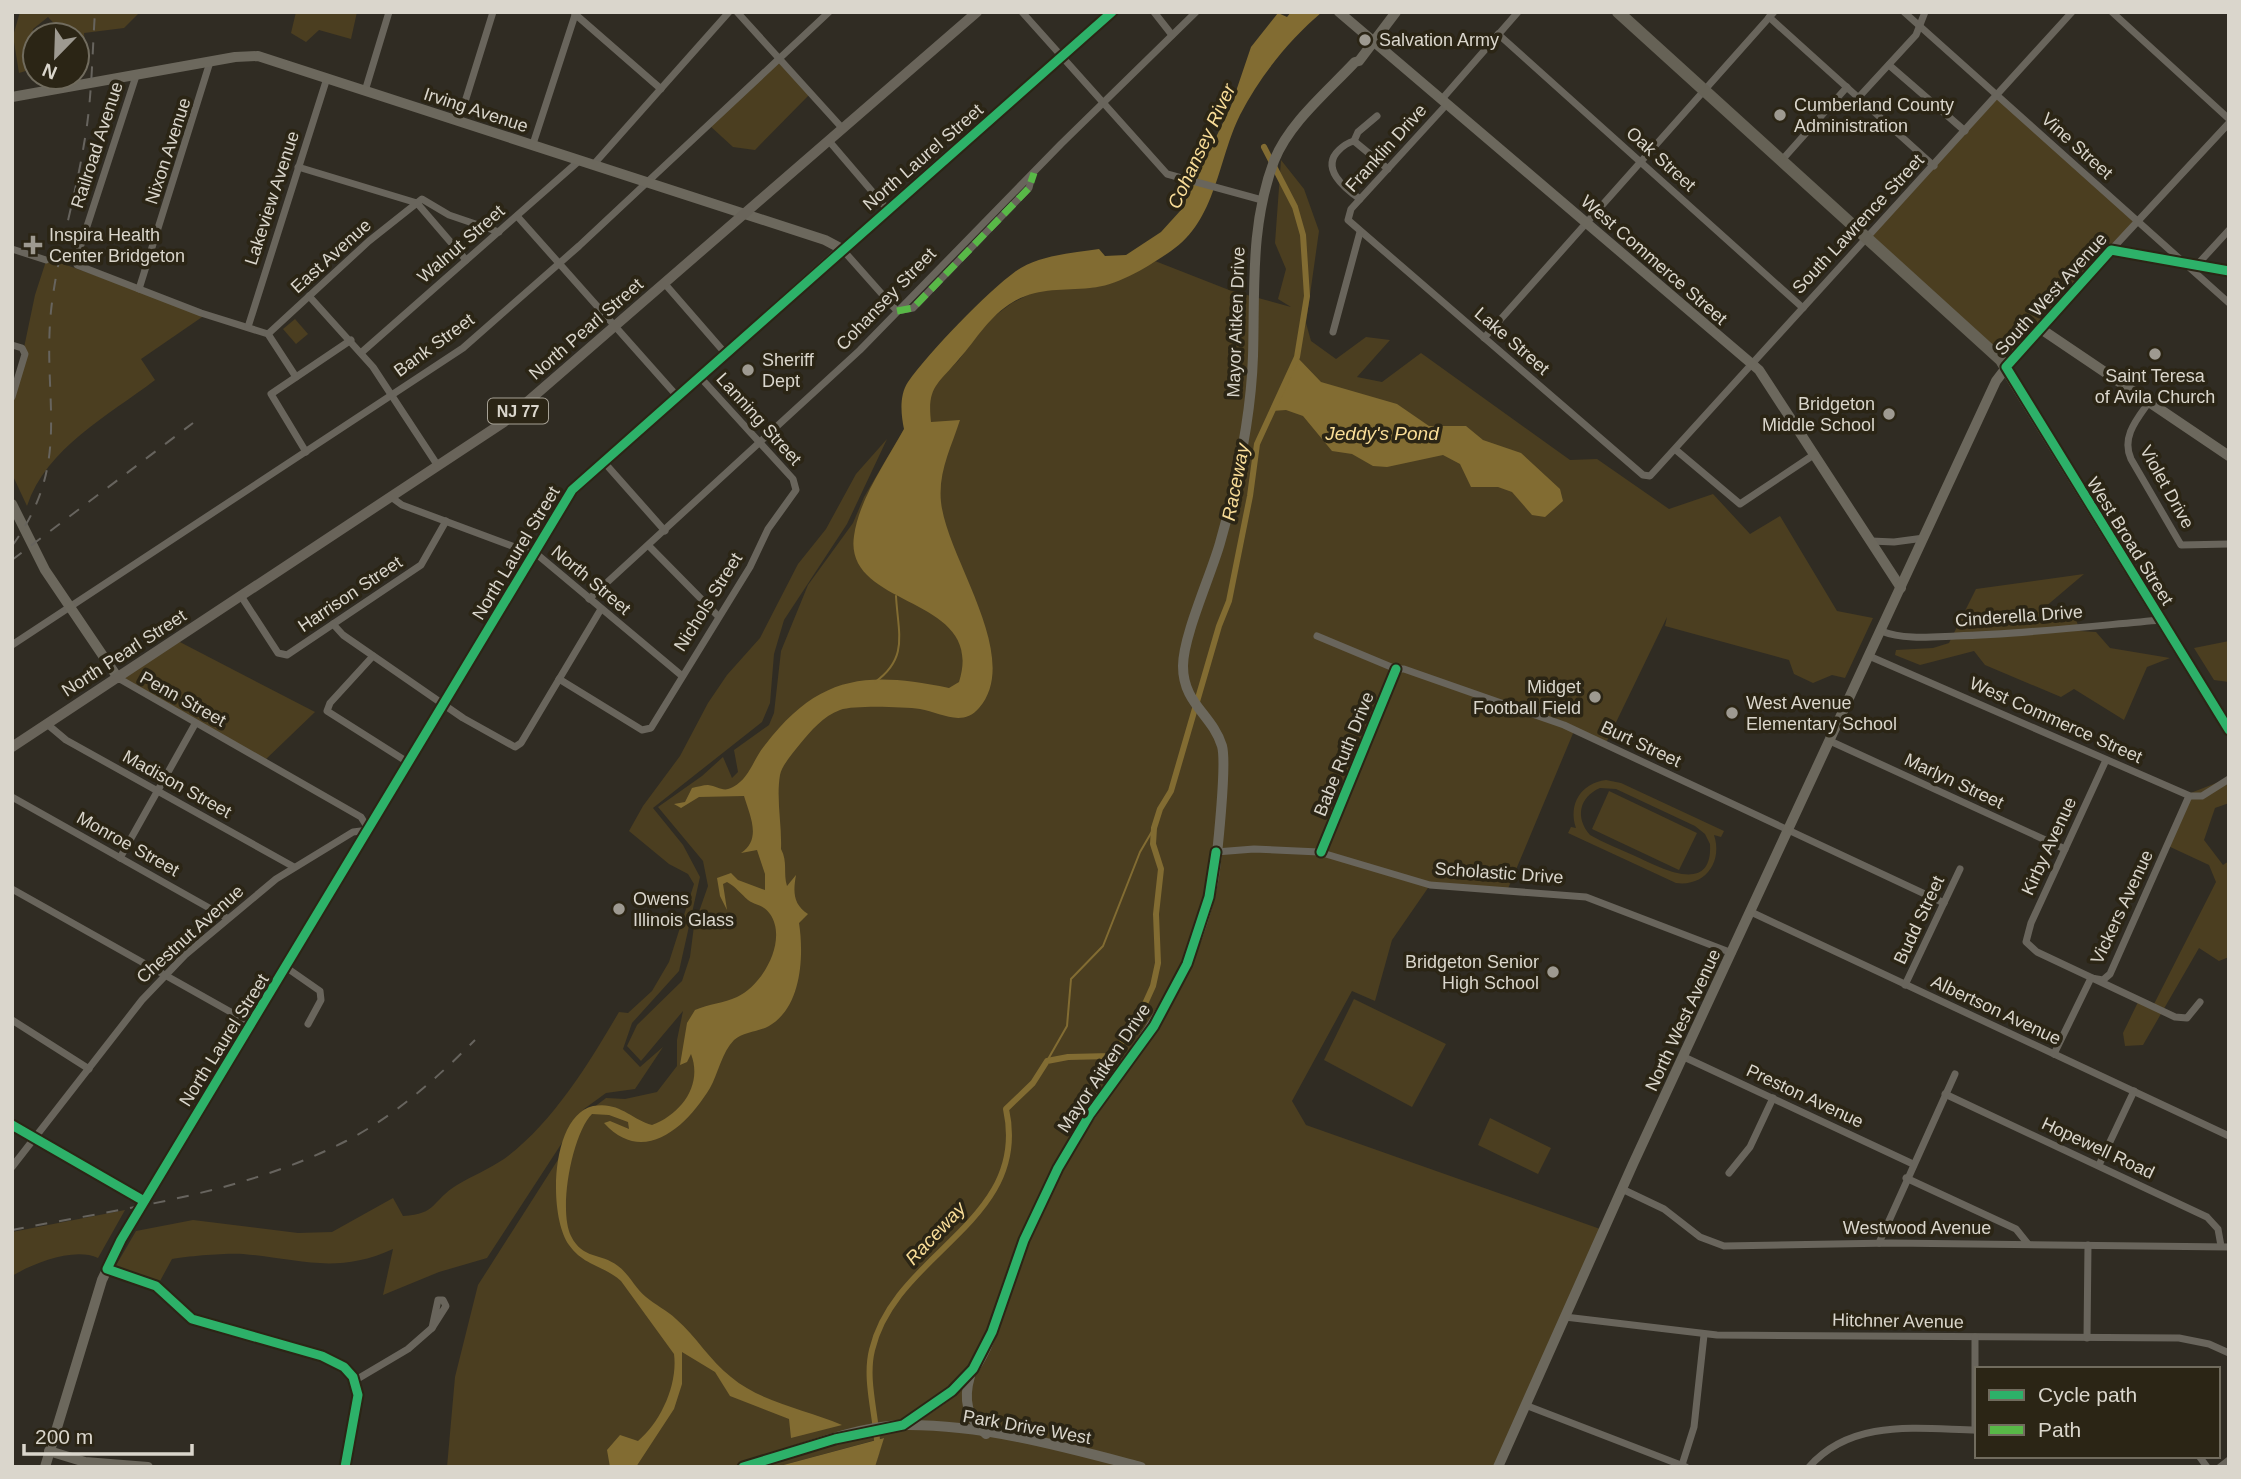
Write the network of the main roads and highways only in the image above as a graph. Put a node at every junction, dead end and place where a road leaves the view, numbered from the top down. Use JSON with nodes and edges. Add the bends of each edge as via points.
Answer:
{"nodes":[{"id":1,"x":977,"y":12,"type":"edge"},
{"id":2,"x":1618,"y":12,"type":"edge"},
{"id":3,"x":2229,"y":730,"type":"edge"},
{"id":4,"x":12,"y":747,"type":"edge"}],
"edges":[{"from":1,"to":4,"type":"main road","name":"North Pearl Street","number":"NJ 77","via":[[504,422]]},
{"from":2,"to":3,"type":"highway","name":"West Broad Street","via":[[2006,367]]}]}
